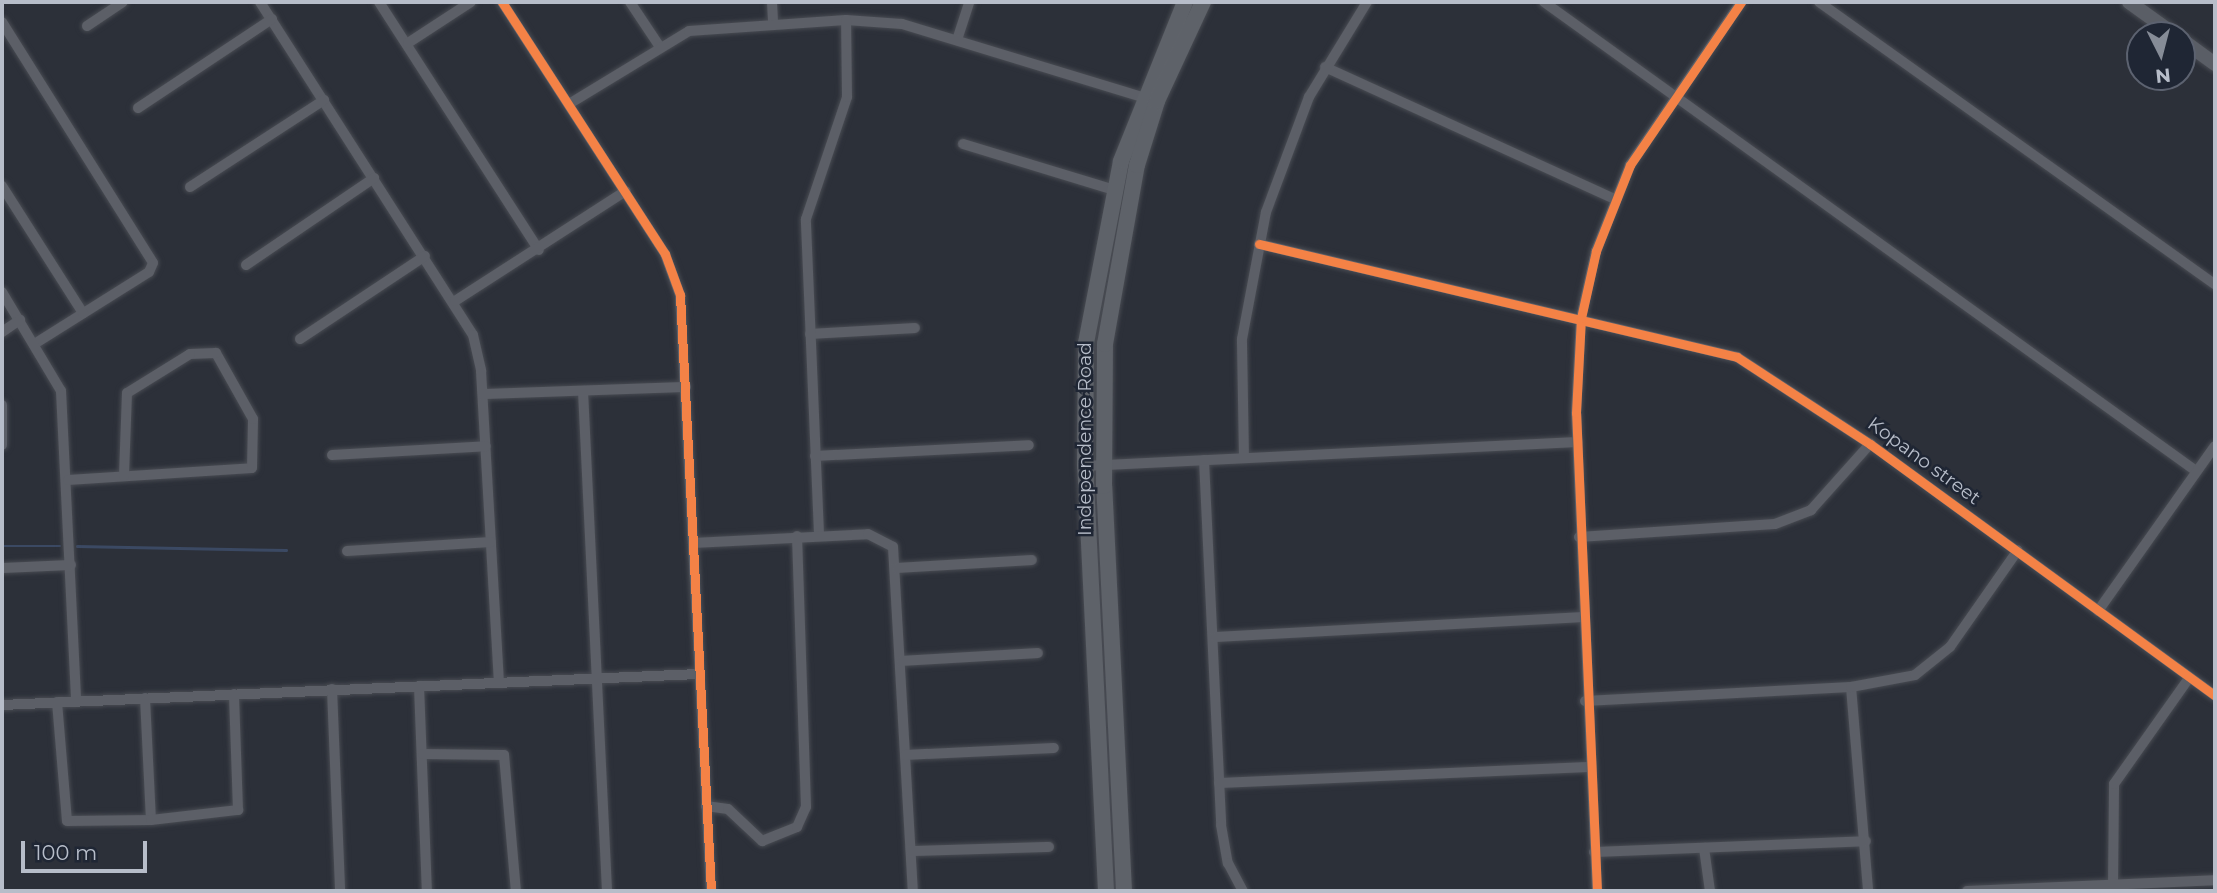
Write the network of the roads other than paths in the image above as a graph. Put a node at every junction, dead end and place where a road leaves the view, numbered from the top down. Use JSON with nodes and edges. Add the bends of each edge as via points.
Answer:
{"nodes":[{"id":1,"x":123,"y":2,"type":"edge"},
{"id":2,"x":260,"y":2,"type":"edge"},
{"id":3,"x":379,"y":2,"type":"edge"},
{"id":4,"x":471,"y":2,"type":"edge"},
{"id":5,"x":502,"y":2,"type":"edge"},
{"id":6,"x":630,"y":2,"type":"edge"},
{"id":7,"x":772,"y":2,"type":"edge"},
{"id":8,"x":969,"y":2,"type":"edge"},
{"id":9,"x":1185,"y":2,"type":"edge"},
{"id":10,"x":1203,"y":2,"type":"edge"},
{"id":11,"x":1367,"y":2,"type":"edge"},
{"id":12,"x":1544,"y":2,"type":"edge"},
{"id":13,"x":1741,"y":2,"type":"edge"},
{"id":14,"x":1819,"y":2,"type":"edge"},
{"id":15,"x":2129,"y":2,"type":"edge"},
{"id":16,"x":272,"y":19,"type":"junction"},
{"id":17,"x":846,"y":20,"type":"junction"},
{"id":18,"x":2155,"y":21,"type":"edge"},
{"id":19,"x":2,"y":22,"type":"edge"},
{"id":20,"x":773,"y":23,"type":"junction"},
{"id":21,"x":87,"y":26,"type":"dead end"},
{"id":22,"x":957,"y":40,"type":"junction"},
{"id":23,"x":408,"y":43,"type":"junction"},
{"id":24,"x":660,"y":47,"type":"junction"},
{"id":25,"x":2196,"y":50,"type":"edge"},
{"id":26,"x":2215,"y":64,"type":"edge"},
{"id":27,"x":1325,"y":67,"type":"junction"},
{"id":28,"x":1674,"y":95,"type":"junction"},
{"id":29,"x":1149,"y":99,"type":"junction"},
{"id":30,"x":324,"y":100,"type":"junction"},
{"id":31,"x":569,"y":104,"type":"junction"},
{"id":32,"x":138,"y":108,"type":"dead end"},
{"id":33,"x":963,"y":144,"type":"dead end"},
{"id":34,"x":374,"y":178,"type":"junction"},
{"id":35,"x":2,"y":186,"type":"edge"},
{"id":36,"x":190,"y":187,"type":"dead end"},
{"id":37,"x":1114,"y":190,"type":"junction"},
{"id":38,"x":626,"y":191,"type":"junction"},
{"id":39,"x":1614,"y":199,"type":"junction"},
{"id":40,"x":1259,"y":244,"type":"junction"},
{"id":41,"x":539,"y":250,"type":"junction"},
{"id":42,"x":425,"y":256,"type":"junction"},
{"id":43,"x":246,"y":265,"type":"dead end"},
{"id":44,"x":2215,"y":284,"type":"edge"},
{"id":45,"x":2,"y":292,"type":"edge"},
{"id":46,"x":455,"y":301,"type":"junction"},
{"id":47,"x":83,"y":313,"type":"junction"},
{"id":48,"x":1581,"y":318,"type":"junction"},
{"id":49,"x":20,"y":320,"type":"junction"},
{"id":50,"x":915,"y":328,"type":"dead end"},
{"id":51,"x":2,"y":332,"type":"edge"},
{"id":52,"x":810,"y":334,"type":"junction"},
{"id":53,"x":300,"y":339,"type":"dead end"},
{"id":54,"x":36,"y":343,"type":"junction"},
{"id":55,"x":686,"y":387,"type":"junction"},
{"id":56,"x":583,"y":391,"type":"junction"},
{"id":57,"x":483,"y":394,"type":"junction"},
{"id":58,"x":2,"y":405,"type":"edge"},
{"id":59,"x":1577,"y":442,"type":"junction"},
{"id":60,"x":1870,"y":444,"type":"junction"},
{"id":61,"x":2,"y":445,"type":"edge"},
{"id":62,"x":1029,"y":445,"type":"dead end"},
{"id":63,"x":486,"y":446,"type":"junction"},
{"id":64,"x":2215,"y":446,"type":"edge"},
{"id":65,"x":332,"y":455,"type":"dead end"},
{"id":66,"x":815,"y":456,"type":"junction"},
{"id":67,"x":1244,"y":458,"type":"junction"},
{"id":68,"x":1204,"y":460,"type":"junction"},
{"id":69,"x":1103,"y":464,"type":"junction"},
{"id":70,"x":1085,"y":466,"type":"junction"},
{"id":71,"x":2196,"y":471,"type":"junction"},
{"id":72,"x":124,"y":476,"type":"junction"},
{"id":73,"x":68,"y":480,"type":"junction"},
{"id":74,"x":819,"y":534,"type":"junction"},
{"id":75,"x":797,"y":536,"type":"junction"},
{"id":76,"x":1579,"y":537,"type":"junction"},
{"id":77,"x":491,"y":542,"type":"junction"},
{"id":78,"x":693,"y":543,"type":"junction"},
{"id":79,"x":2018,"y":550,"type":"junction"},
{"id":80,"x":347,"y":551,"type":"dead end"},
{"id":81,"x":1032,"y":560,"type":"dead end"},
{"id":82,"x":71,"y":565,"type":"junction"},
{"id":83,"x":2,"y":568,"type":"edge"},
{"id":84,"x":897,"y":568,"type":"junction"},
{"id":85,"x":2098,"y":611,"type":"junction"},
{"id":86,"x":1583,"y":618,"type":"junction"},
{"id":87,"x":1216,"y":637,"type":"junction"},
{"id":88,"x":1038,"y":653,"type":"dead end"},
{"id":89,"x":901,"y":661,"type":"junction"},
{"id":90,"x":699,"y":674,"type":"junction"},
{"id":91,"x":598,"y":678,"type":"junction"},
{"id":92,"x":2189,"y":678,"type":"junction"},
{"id":93,"x":499,"y":682,"type":"junction"},
{"id":94,"x":419,"y":686,"type":"junction"},
{"id":95,"x":1851,"y":687,"type":"junction"},
{"id":96,"x":332,"y":689,"type":"junction"},
{"id":97,"x":234,"y":694,"type":"junction"},
{"id":98,"x":2215,"y":696,"type":"edge"},
{"id":99,"x":145,"y":698,"type":"junction"},
{"id":100,"x":1584,"y":701,"type":"junction"},
{"id":101,"x":57,"y":702,"type":"junction"},
{"id":102,"x":76,"y":702,"type":"junction"},
{"id":103,"x":2,"y":705,"type":"edge"},
{"id":104,"x":1054,"y":748,"type":"dead end"},
{"id":105,"x":423,"y":754,"type":"junction"},
{"id":106,"x":905,"y":755,"type":"junction"},
{"id":107,"x":1589,"y":767,"type":"junction"},
{"id":108,"x":1219,"y":783,"type":"junction"},
{"id":109,"x":706,"y":806,"type":"junction"},
{"id":110,"x":151,"y":820,"type":"junction"},
{"id":111,"x":1866,"y":841,"type":"junction"},
{"id":112,"x":1049,"y":846,"type":"dead end"},
{"id":113,"x":1704,"y":848,"type":"junction"},
{"id":114,"x":911,"y":851,"type":"junction"},
{"id":115,"x":1594,"y":852,"type":"junction"},
{"id":116,"x":2215,"y":880,"type":"edge"},
{"id":117,"x":2113,"y":885,"type":"junction"},
{"id":118,"x":340,"y":891,"type":"edge"},
{"id":119,"x":427,"y":891,"type":"edge"},
{"id":120,"x":516,"y":891,"type":"edge"},
{"id":121,"x":607,"y":891,"type":"edge"},
{"id":122,"x":711,"y":891,"type":"edge"},
{"id":123,"x":913,"y":891,"type":"edge"},
{"id":124,"x":1106,"y":891,"type":"edge"},
{"id":125,"x":1124,"y":891,"type":"edge"},
{"id":126,"x":1243,"y":891,"type":"edge"},
{"id":127,"x":1597,"y":891,"type":"edge"},
{"id":128,"x":1710,"y":891,"type":"edge"},
{"id":129,"x":1868,"y":891,"type":"edge"},
{"id":130,"x":1967,"y":891,"type":"edge"}],
"edges":[{"from":1,"to":21,"type":"street"},
{"from":2,"to":16,"type":"street"},
{"from":3,"to":23,"type":"street"},
{"from":4,"to":23,"type":"street"},
{"from":5,"to":31,"type":"street"},
{"from":6,"to":24,"type":"street"},
{"from":7,"to":20,"type":"street"},
{"from":8,"to":22,"type":"street"},
{"from":9,"to":29,"type":"main road","name":"Independence Road"},
{"from":10,"to":29,"type":"main road","name":"Independence Road"},
{"from":11,"to":27,"type":"street"},
{"from":12,"to":28,"type":"street"},
{"from":13,"to":28,"type":"street"},
{"from":14,"to":44,"type":"street"},
{"from":15,"to":18,"type":"street"},
{"from":16,"to":30,"type":"street"},
{"from":16,"to":32,"type":"street"},
{"from":17,"to":20,"type":"street"},
{"from":17,"to":22,"type":"street","via":[[902,24]]},
{"from":17,"to":52,"type":"street","via":[[847,97],[807,212]]},
{"from":19,"to":47,"type":"street","via":[[153,262],[149,272]]},
{"from":20,"to":24,"type":"street","via":[[704,27]]},
{"from":22,"to":29,"type":"street"},
{"from":23,"to":41,"type":"street"},
{"from":24,"to":31,"type":"street"},
{"from":25,"to":26,"type":"street"},
{"from":27,"to":39,"type":"street"},
{"from":27,"to":40,"type":"street","via":[[1275,184]]},
{"from":28,"to":39,"type":"street"},
{"from":28,"to":71,"type":"street"},
{"from":29,"to":37,"type":"main road","name":"Independence Road"},
{"from":29,"to":69,"type":"main road","name":"Independence Road","via":[[1110,296]]},
{"from":30,"to":34,"type":"street"},
{"from":30,"to":36,"type":"street"},
{"from":31,"to":38,"type":"street"},
{"from":33,"to":37,"type":"street"},
{"from":34,"to":42,"type":"street"},
{"from":34,"to":43,"type":"street"},
{"from":35,"to":47,"type":"street"},
{"from":37,"to":70,"type":"main road","name":"Independence Road","via":[[1086,343]]},
{"from":38,"to":41,"type":"street"},
{"from":38,"to":55,"type":"street","via":[[675,275]]},
{"from":39,"to":48,"type":"street"},
{"from":40,"to":48,"type":"street","name":"Kopano street"},
{"from":40,"to":67,"type":"street","via":[[1242,339]]},
{"from":41,"to":46,"type":"street"},
{"from":42,"to":46,"type":"street"},
{"from":42,"to":53,"type":"street"},
{"from":45,"to":49,"type":"street"},
{"from":46,"to":57,"type":"street","via":[[479,354]]},
{"from":47,"to":54,"type":"street"},
{"from":48,"to":59,"type":"street"},
{"from":48,"to":60,"type":"street","name":"Kopano street","via":[[1737,357]]},
{"from":49,"to":51,"type":"street"},
{"from":49,"to":54,"type":"street"},
{"from":50,"to":52,"type":"street"},
{"from":52,"to":66,"type":"street"},
{"from":54,"to":73,"type":"street","via":[[61,391]]},
{"from":55,"to":56,"type":"street"},
{"from":55,"to":78,"type":"street"},
{"from":56,"to":57,"type":"street"},
{"from":56,"to":91,"type":"street"},
{"from":57,"to":63,"type":"street"},
{"from":58,"to":61,"type":"street"},
{"from":59,"to":67,"type":"street"},
{"from":59,"to":76,"type":"street"},
{"from":60,"to":76,"type":"street","via":[[1811,510],[1775,524]]},
{"from":60,"to":79,"type":"street","name":"Kopano street"},
{"from":62,"to":66,"type":"street"},
{"from":63,"to":65,"type":"street"},
{"from":63,"to":77,"type":"street"},
{"from":64,"to":71,"type":"street"},
{"from":66,"to":74,"type":"street"},
{"from":67,"to":68,"type":"street"},
{"from":68,"to":69,"type":"street"},
{"from":68,"to":87,"type":"street"},
{"from":69,"to":70,"type":"street"},
{"from":69,"to":125,"type":"main road","name":"Independence Road"},
{"from":70,"to":124,"type":"main road","name":"Independence Road"},
{"from":71,"to":85,"type":"street"},
{"from":72,"to":72,"type":"street","via":[[252,468],[253,419],[216,353],[190,354],[127,393]]},
{"from":72,"to":73,"type":"street"},
{"from":73,"to":82,"type":"street"},
{"from":74,"to":75,"type":"street"},
{"from":74,"to":84,"type":"street","via":[[878,536],[893,547]]},
{"from":75,"to":78,"type":"street"},
{"from":75,"to":109,"type":"street","via":[[806,807],[797,827],[762,841],[728,809]]},
{"from":76,"to":86,"type":"street"},
{"from":77,"to":80,"type":"street"},
{"from":77,"to":93,"type":"street"},
{"from":78,"to":90,"type":"street"},
{"from":79,"to":85,"type":"street","name":"Kopano street"},
{"from":79,"to":95,"type":"street","via":[[1937,662],[1915,675]]},
{"from":81,"to":84,"type":"street"},
{"from":82,"to":83,"type":"street"},
{"from":82,"to":102,"type":"street"},
{"from":84,"to":89,"type":"street"},
{"from":85,"to":92,"type":"street","name":"Kopano street"},
{"from":86,"to":87,"type":"street"},
{"from":86,"to":100,"type":"street"},
{"from":87,"to":108,"type":"street"},
{"from":88,"to":89,"type":"street"},
{"from":89,"to":106,"type":"street"},
{"from":90,"to":91,"type":"street"},
{"from":90,"to":109,"type":"street"},
{"from":91,"to":93,"type":"street"},
{"from":91,"to":121,"type":"street"},
{"from":92,"to":98,"type":"street","name":"Kopano street"},
{"from":92,"to":117,"type":"street","via":[[2112,789]]},
{"from":93,"to":94,"type":"street"},
{"from":94,"to":96,"type":"street"},
{"from":94,"to":105,"type":"street"},
{"from":95,"to":100,"type":"street"},
{"from":95,"to":111,"type":"street"},
{"from":96,"to":97,"type":"street"},
{"from":96,"to":118,"type":"street"},
{"from":97,"to":99,"type":"street"},
{"from":97,"to":110,"type":"street","via":[[238,810]]},
{"from":99,"to":102,"type":"street"},
{"from":99,"to":110,"type":"street"},
{"from":100,"to":107,"type":"street"},
{"from":101,"to":102,"type":"street"},
{"from":101,"to":103,"type":"street"},
{"from":101,"to":110,"type":"street","via":[[67,821]]},
{"from":104,"to":106,"type":"street"},
{"from":105,"to":119,"type":"street"},
{"from":105,"to":120,"type":"street","via":[[504,755]]},
{"from":106,"to":114,"type":"street"},
{"from":107,"to":108,"type":"street"},
{"from":107,"to":115,"type":"street"},
{"from":108,"to":126,"type":"street","via":[[1227,863]]},
{"from":109,"to":122,"type":"street"},
{"from":111,"to":113,"type":"street"},
{"from":111,"to":129,"type":"street"},
{"from":112,"to":114,"type":"street"},
{"from":113,"to":115,"type":"street"},
{"from":113,"to":128,"type":"street"},
{"from":114,"to":123,"type":"street"},
{"from":115,"to":127,"type":"street"},
{"from":116,"to":117,"type":"street"},
{"from":117,"to":130,"type":"street"}]}
